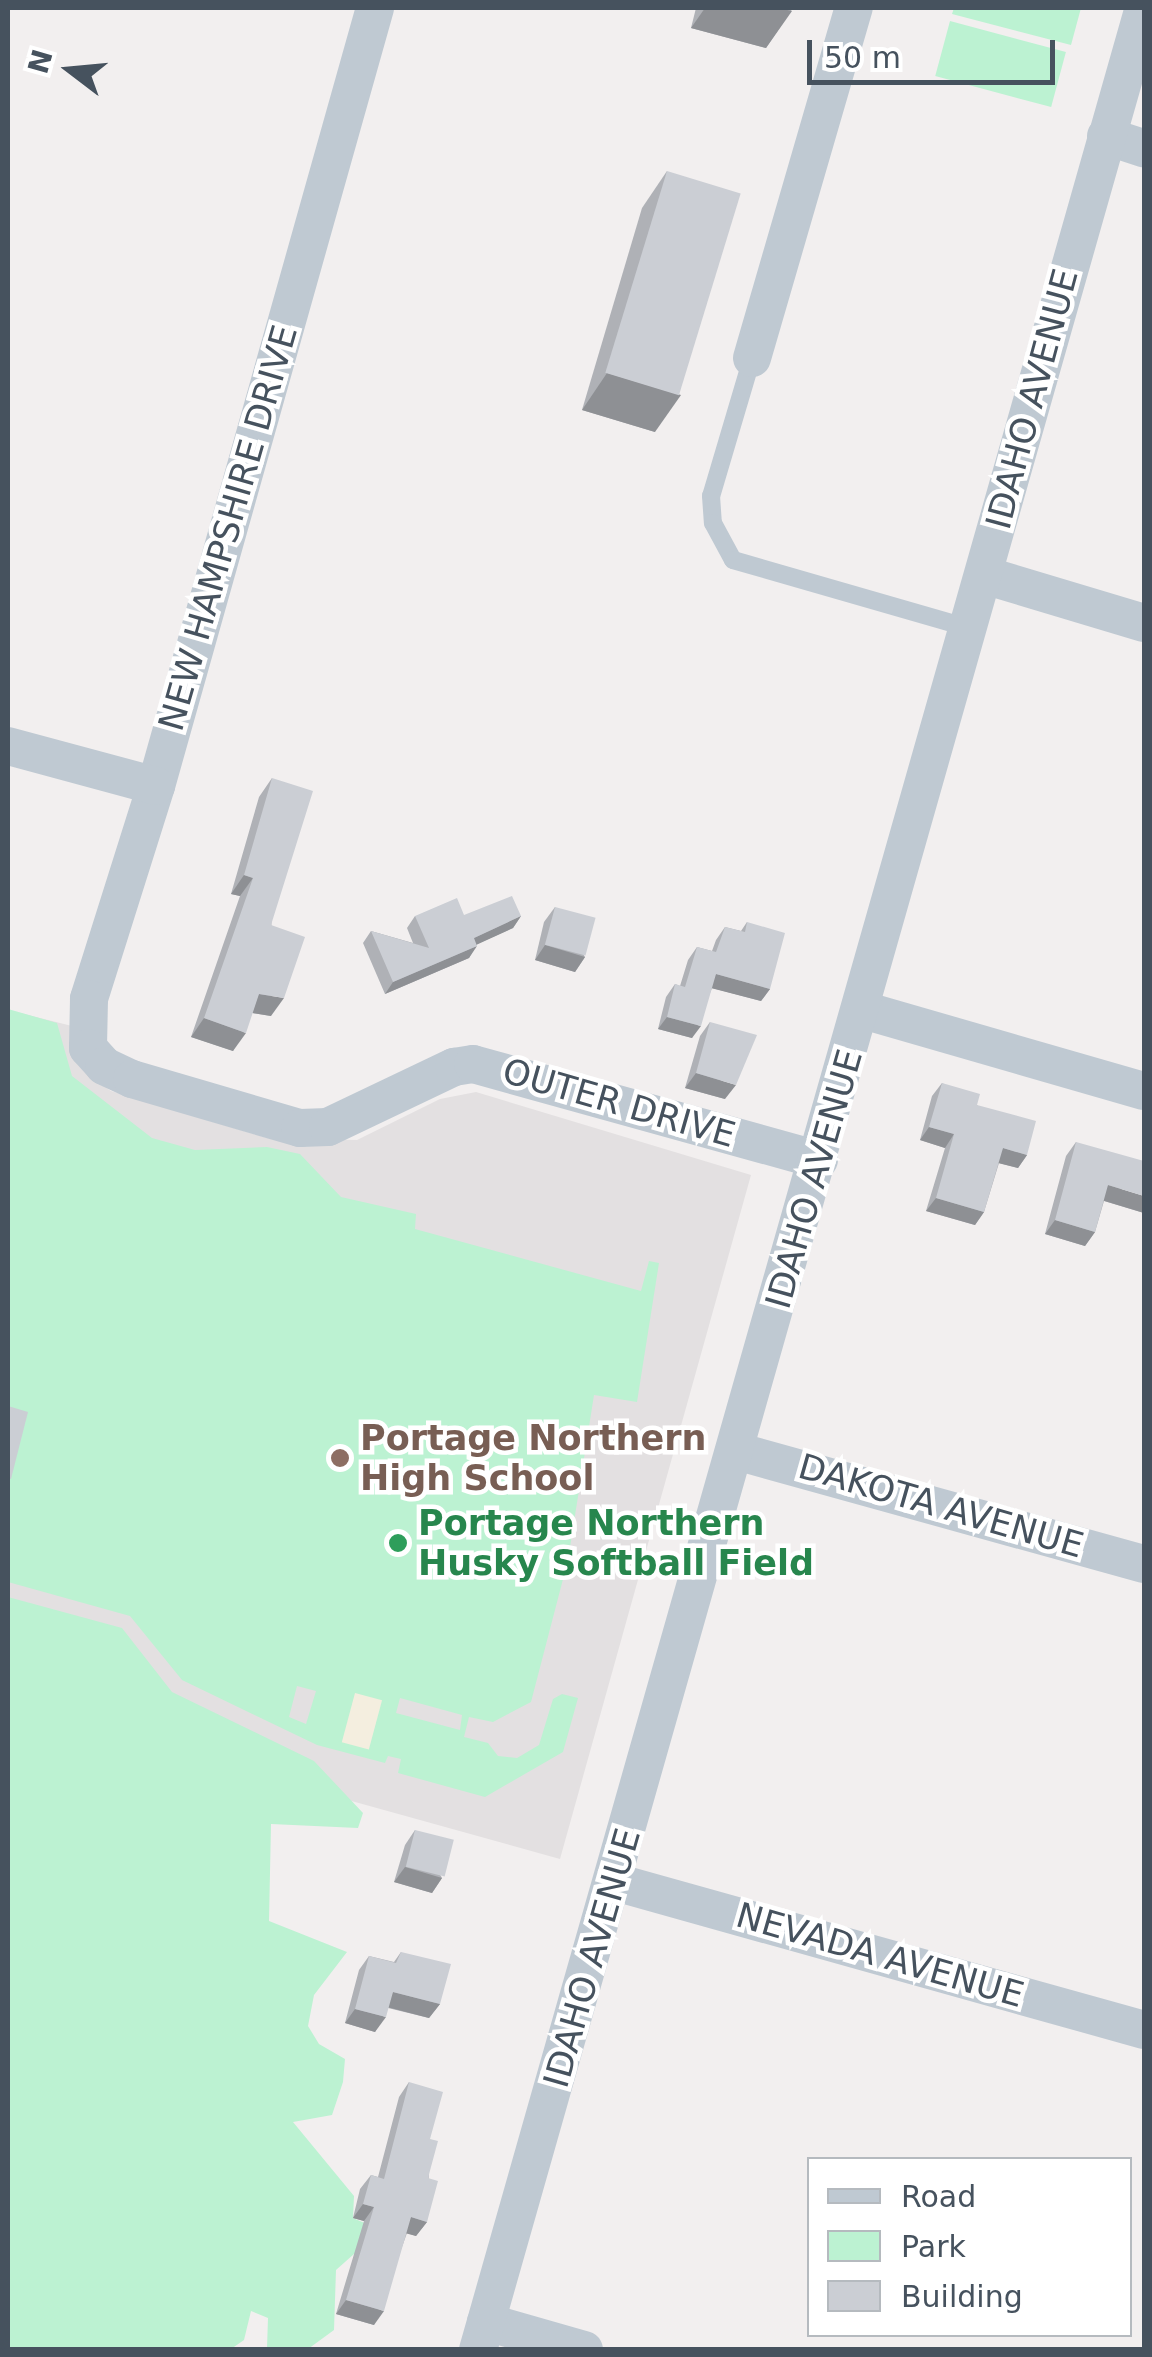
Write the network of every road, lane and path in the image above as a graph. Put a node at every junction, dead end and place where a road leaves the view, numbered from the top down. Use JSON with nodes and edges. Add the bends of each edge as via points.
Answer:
{"nodes":[{"id":1,"x":375,"y":8,"type":"edge"},
{"id":2,"x":854,"y":8,"type":"edge"},
{"id":3,"x":1144,"y":8,"type":"edge"},
{"id":4,"x":1106,"y":136,"type":"junction"},
{"id":5,"x":1144,"y":148,"type":"edge"},
{"id":6,"x":752,"y":358,"type":"joint"},
{"id":7,"x":984,"y":575,"type":"junction"},
{"id":8,"x":1144,"y":623,"type":"edge"},
{"id":9,"x":970,"y":628,"type":"junction"},
{"id":10,"x":8,"y":746,"type":"edge"},
{"id":11,"x":156,"y":786,"type":"junction"},
{"id":12,"x":863,"y":1010,"type":"junction"},
{"id":13,"x":88,"y":1048,"type":"joint"},
{"id":14,"x":1144,"y":1091,"type":"edge"},
{"id":15,"x":819,"y":1160,"type":"junction"},
{"id":16,"x":736,"y":1452,"type":"junction"},
{"id":17,"x":1144,"y":1564,"type":"edge"},
{"id":18,"x":615,"y":1882,"type":"junction"},
{"id":19,"x":1144,"y":2030,"type":"edge"},
{"id":20,"x":482,"y":2336,"type":"edge"},
{"id":21,"x":584,"y":2350,"type":"edge"}],
"edges":[{"from":1,"to":11,"type":"street","name":"NEW HAMPSHIRE DRIVE"},
{"from":2,"to":6,"type":"street"},
{"from":3,"to":4,"type":"street","name":"IDAHO AVENUE"},
{"from":4,"to":5,"type":"street"},
{"from":4,"to":7,"type":"street","name":"IDAHO AVENUE"},
{"from":6,"to":9,"type":"lane","via":[[711,496],[713,524],[732,560]]},
{"from":7,"to":8,"type":"street"},
{"from":7,"to":9,"type":"street","name":"IDAHO AVENUE"},
{"from":9,"to":12,"type":"street","name":"IDAHO AVENUE"},
{"from":10,"to":11,"type":"street"},
{"from":11,"to":13,"type":"street","name":"NEW HAMPSHIRE DRIVE","via":[[89,999]]},
{"from":12,"to":14,"type":"street"},
{"from":12,"to":15,"type":"street","name":"IDAHO AVENUE"},
{"from":13,"to":15,"type":"street","name":"OUTER DRIVE","via":[[104,1066],[132,1080],[300,1128],[328,1127],[473,1064]]},
{"from":15,"to":16,"type":"street","name":"IDAHO AVENUE"},
{"from":16,"to":17,"type":"street","name":"DAKOTA AVENUE"},
{"from":16,"to":18,"type":"street","name":"IDAHO AVENUE"},
{"from":18,"to":19,"type":"street","name":"NEVADA AVENUE"},
{"from":18,"to":20,"type":"street","name":"IDAHO AVENUE"},
{"from":20,"to":21,"type":"street"}]}
